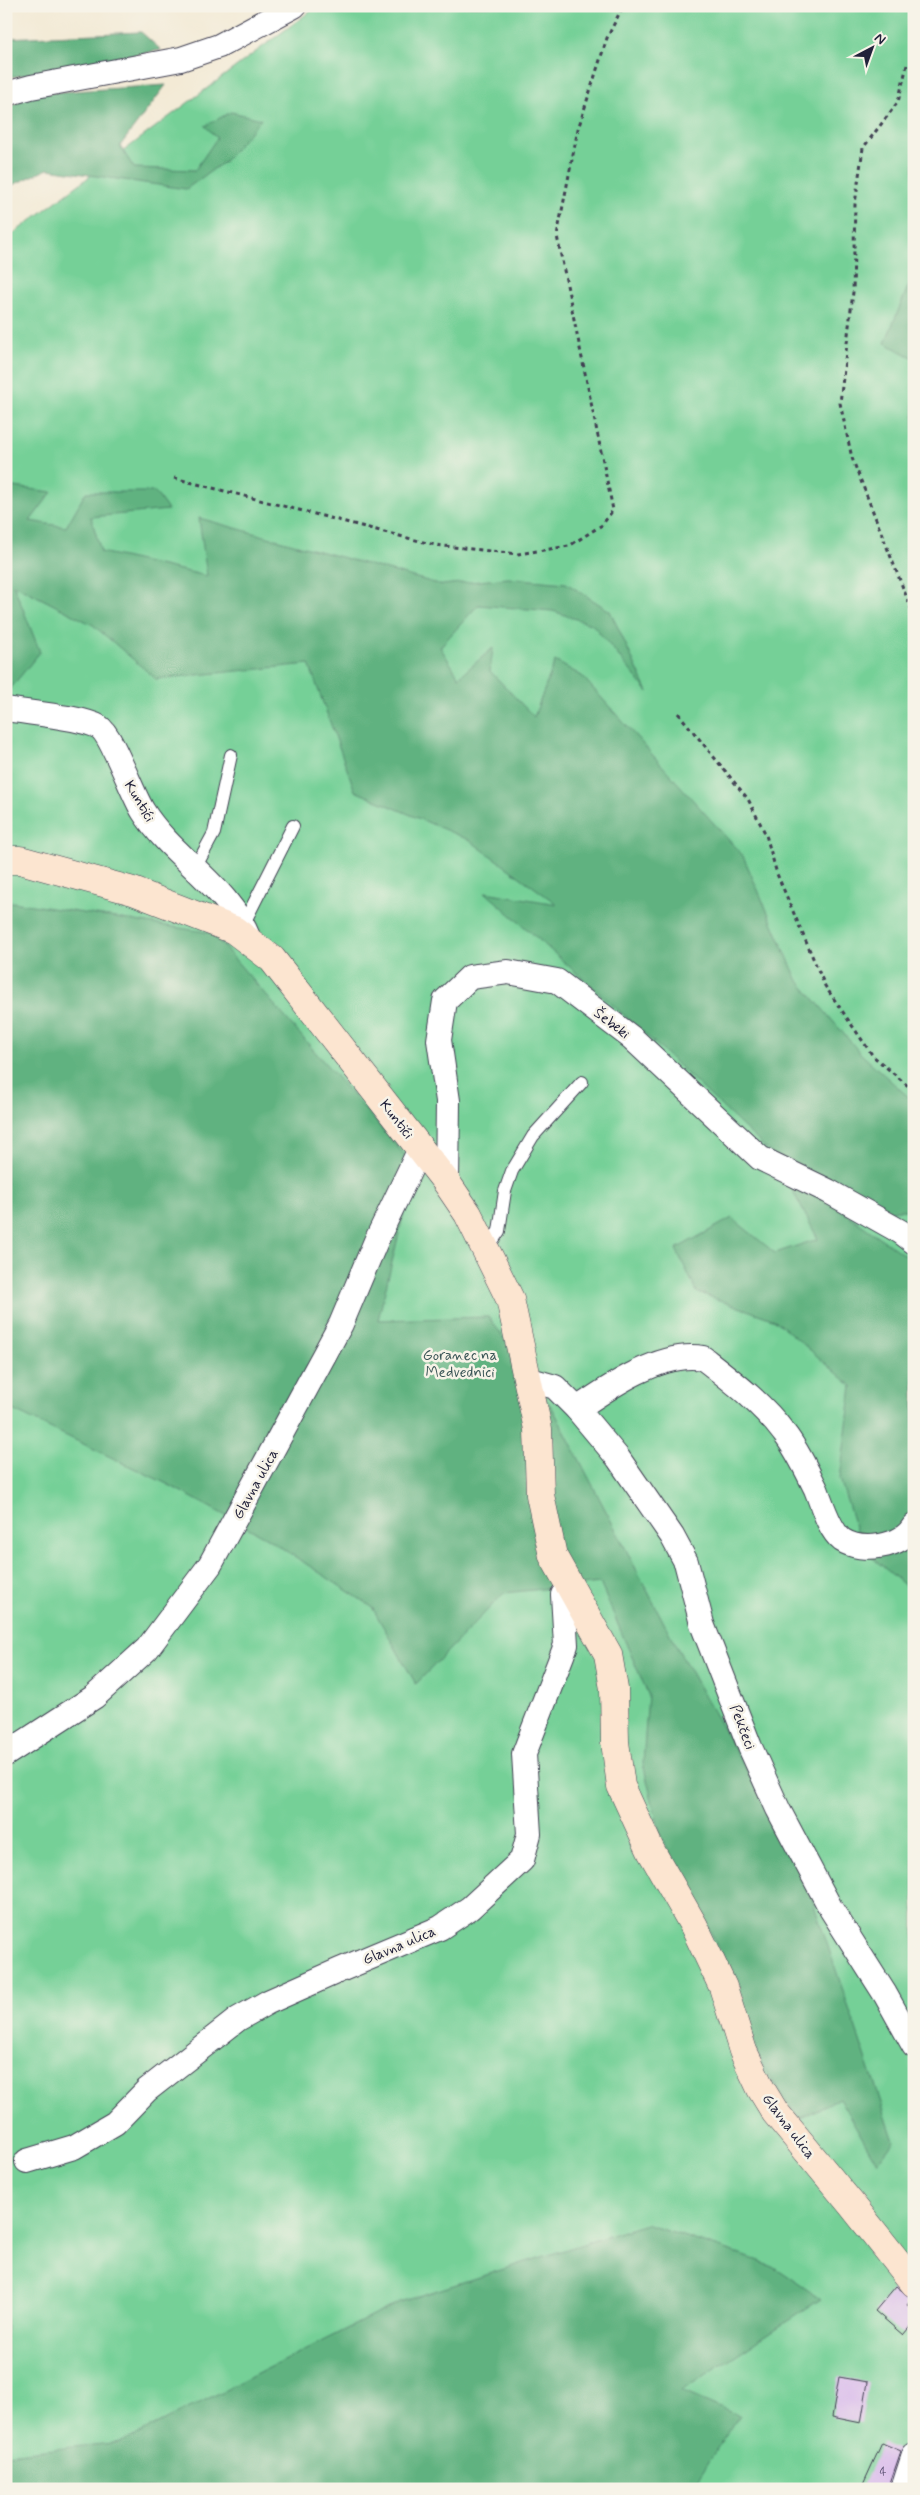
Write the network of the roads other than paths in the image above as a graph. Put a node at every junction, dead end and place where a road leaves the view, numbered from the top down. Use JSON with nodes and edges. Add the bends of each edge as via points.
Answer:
{"nodes":[{"id":1,"x":294,"y":6,"type":"edge"},
{"id":2,"x":6,"y":94,"type":"edge"},
{"id":3,"x":6,"y":709,"type":"edge"},
{"id":4,"x":231,"y":755,"type":"dead end"},
{"id":5,"x":293,"y":826,"type":"dead end"},
{"id":6,"x":6,"y":860,"type":"edge"},
{"id":7,"x":195,"y":868,"type":"junction"},
{"id":8,"x":247,"y":933,"type":"junction"},
{"id":9,"x":582,"y":1082,"type":"dead end"},
{"id":10,"x":420,"y":1149,"type":"junction"},
{"id":11,"x":447,"y":1183,"type":"junction"},
{"id":12,"x":914,"y":1242,"type":"edge"},
{"id":13,"x":486,"y":1250,"type":"junction"},
{"id":14,"x":527,"y":1378,"type":"junction"},
{"id":15,"x":577,"y":1409,"type":"junction"},
{"id":16,"x":914,"y":1526,"type":"edge"},
{"id":17,"x":570,"y":1588,"type":"junction"},
{"id":18,"x":6,"y":1754,"type":"edge"},
{"id":19,"x":914,"y":2046,"type":"edge"},
{"id":20,"x":27,"y":2161,"type":"dead end"},
{"id":21,"x":914,"y":2284,"type":"edge"},
{"id":22,"x":914,"y":2455,"type":"edge"},
{"id":23,"x":903,"y":2489,"type":"edge"}],
"edges":[{"from":1,"to":2,"type":"street","via":[[220,46],[181,59]]},
{"from":3,"to":7,"type":"street","name":"Kuntići","via":[[85,721],[106,733],[143,811],[164,838]]},
{"from":4,"to":7,"type":"lane","via":[[214,834]]},
{"from":5,"to":8,"type":"lane"},
{"from":6,"to":8,"type":"street","name":"Kuntići","via":[[20,860],[133,891]]},
{"from":7,"to":8,"type":"street","name":"Kuntići","via":[[214,887]]},
{"from":8,"to":10,"type":"street","name":"Kuntići","via":[[272,959]]},
{"from":9,"to":13,"type":"lane","via":[[533,1136],[512,1171],[505,1191],[499,1231]]},
{"from":10,"to":11,"type":"street","name":"Kuntići"},
{"from":10,"to":18,"type":"street","name":"Glavna ulica","via":[[376,1241],[342,1324],[210,1565],[147,1649],[94,1697]]},
{"from":11,"to":12,"type":"street","name":"Šebeki","via":[[448,1101],[439,1040],[445,1001],[470,977],[508,972],[557,981],[632,1038],[760,1158],[828,1190]]},
{"from":11,"to":13,"type":"street","name":"Glavna ulica","via":[[468,1214]]},
{"from":13,"to":14,"type":"street","name":"Glavna ulica","via":[[510,1299]]},
{"from":14,"to":15,"type":"street","name":"Pekčeci","via":[[555,1387]]},
{"from":14,"to":17,"type":"street","name":"Glavna ulica","via":[[538,1430],[542,1504],[552,1556]]},
{"from":15,"to":16,"type":"street","via":[[630,1376],[674,1358],[704,1358],[763,1409],[785,1433],[842,1540],[884,1547],[910,1532]]},
{"from":15,"to":19,"type":"street","name":"Pekčeci","via":[[618,1458],[672,1536],[686,1562],[702,1624],[778,1809],[831,1909]]},
{"from":17,"to":20,"type":"street","name":"Glavna ulica","via":[[563,1595],[566,1645],[524,1754],[529,1834],[522,1860],[470,1908],[440,1928],[268,2002],[238,2019],[147,2090],[115,2123],[74,2147]]},
{"from":17,"to":21,"type":"street","name":"Glavna ulica","via":[[608,1654],[614,1689],[614,1742],[621,1786],[651,1851],[694,1926],[723,1987],[743,2050],[761,2089],[775,2112]]},
{"from":22,"to":23,"type":"street"}]}
